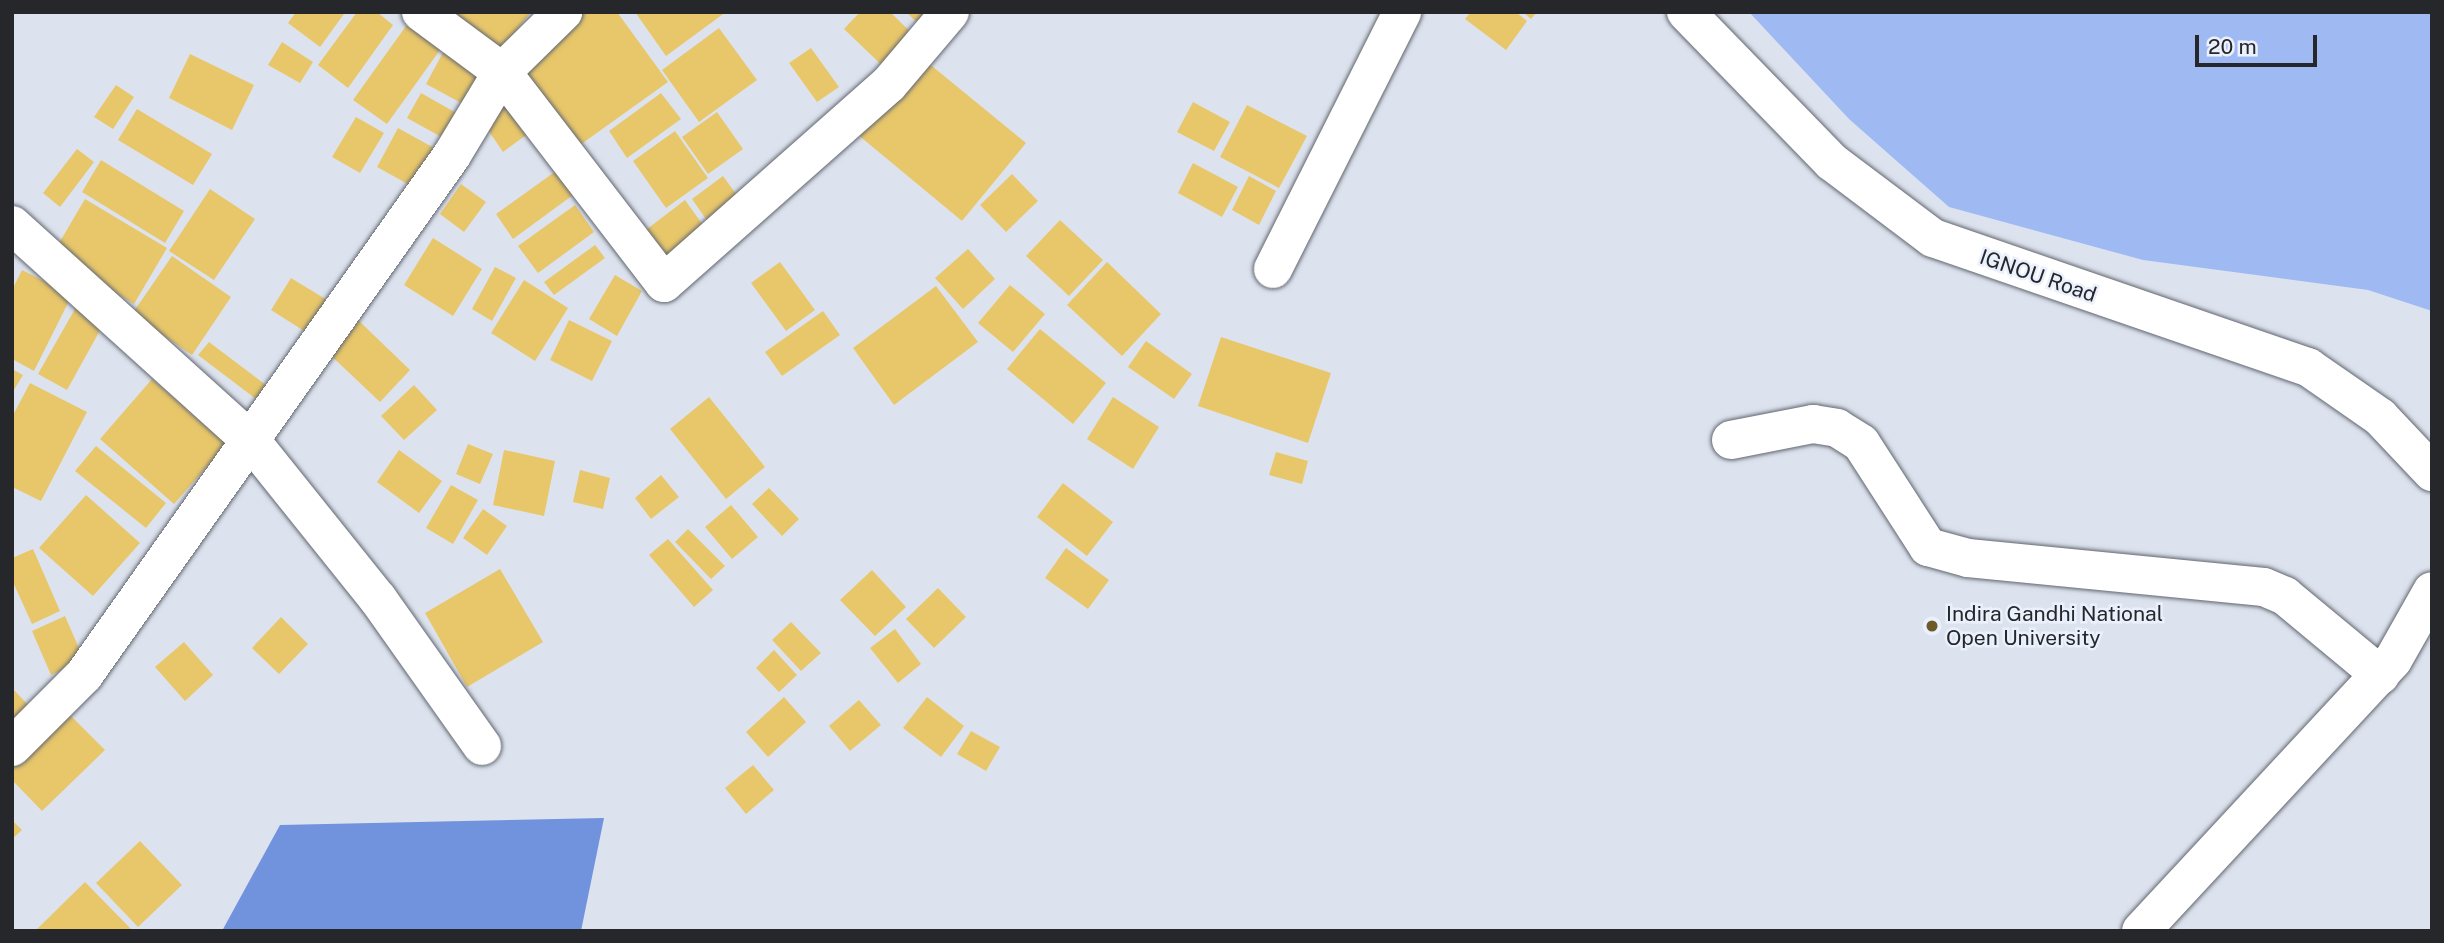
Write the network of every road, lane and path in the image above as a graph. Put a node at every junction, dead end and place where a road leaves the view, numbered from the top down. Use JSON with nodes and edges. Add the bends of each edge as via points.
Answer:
{"nodes":[{"id":1,"x":421,"y":12,"type":"edge"},
{"id":2,"x":563,"y":12,"type":"edge"},
{"id":3,"x":950,"y":12,"type":"edge"},
{"id":4,"x":1402,"y":12,"type":"edge"},
{"id":5,"x":1686,"y":12,"type":"edge"},
{"id":6,"x":502,"y":72,"type":"junction"},
{"id":7,"x":12,"y":225,"type":"edge"},
{"id":8,"x":1273,"y":269,"type":"dead end"},
{"id":9,"x":1731,"y":440,"type":"dead end"},
{"id":10,"x":252,"y":442,"type":"junction"},
{"id":11,"x":2432,"y":472,"type":"edge"},
{"id":12,"x":2432,"y":591,"type":"edge"},
{"id":13,"x":2432,"y":648,"type":"edge"},
{"id":14,"x":2387,"y":667,"type":"junction"},
{"id":15,"x":482,"y":746,"type":"dead end"},
{"id":16,"x":12,"y":747,"type":"edge"},
{"id":17,"x":2141,"y":931,"type":"edge"}],
"edges":[{"from":1,"to":6,"type":"street"},
{"from":2,"to":6,"type":"street"},
{"from":3,"to":6,"type":"street","via":[[889,85],[664,283]]},
{"from":4,"to":8,"type":"street"},
{"from":5,"to":11,"type":"street","name":"IGNOU Road","via":[[1832,162],[1933,237],[2308,368],[2380,417]]},
{"from":6,"to":10,"type":"street","via":[[452,155]]},
{"from":7,"to":10,"type":"street"},
{"from":9,"to":14,"type":"street","via":[[1813,424],[1836,428],[1861,443],[1928,547],[1968,558],[2264,587],[2285,596]]},
{"from":10,"to":15,"type":"street","via":[[378,599]]},
{"from":10,"to":16,"type":"street","via":[[83,675]]},
{"from":12,"to":14,"type":"street"},
{"from":13,"to":14,"type":"street"},
{"from":14,"to":17,"type":"street"}]}
